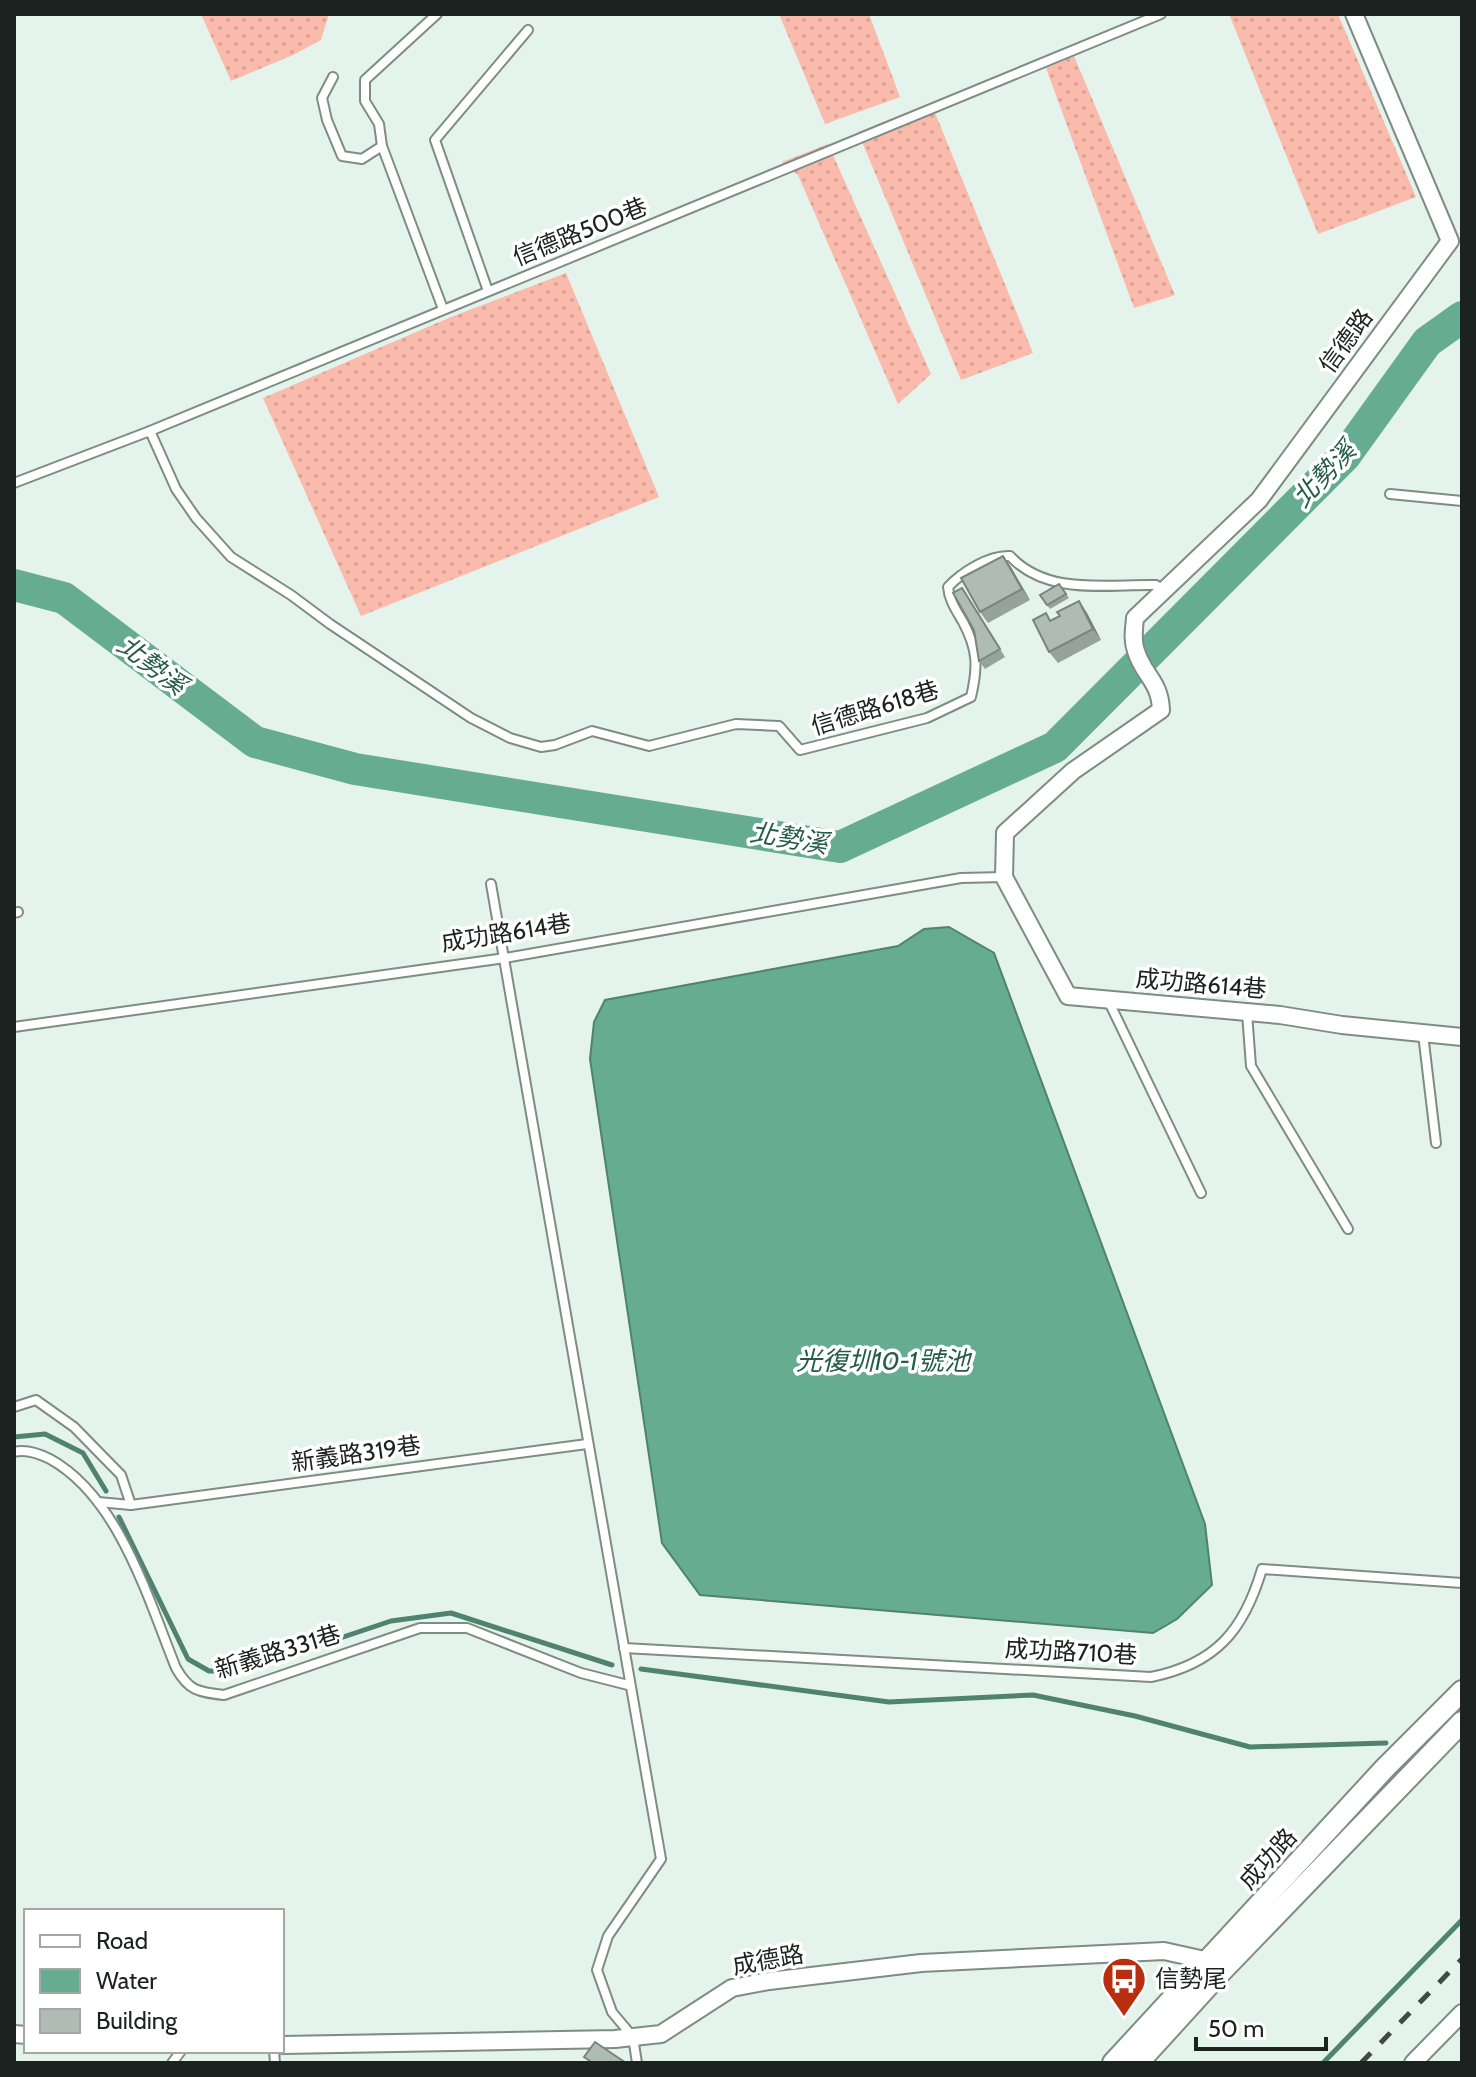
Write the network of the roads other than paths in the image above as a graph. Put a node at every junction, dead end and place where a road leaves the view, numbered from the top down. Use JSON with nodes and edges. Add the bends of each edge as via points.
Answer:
{"nodes":[{"id":1,"x":437,"y":14,"type":"edge"},
{"id":2,"x":1161,"y":14,"type":"edge"},
{"id":3,"x":1354,"y":14,"type":"edge"},
{"id":4,"x":528,"y":30,"type":"dead end"},
{"id":5,"x":333,"y":77,"type":"dead end"},
{"id":6,"x":382,"y":146,"type":"junction"},
{"id":7,"x":1456,"y":236,"type":"edge"},
{"id":8,"x":488,"y":291,"type":"junction"},
{"id":9,"x":443,"y":309,"type":"junction"},
{"id":10,"x":150,"y":431,"type":"junction"},
{"id":11,"x":14,"y":483,"type":"edge"},
{"id":12,"x":1390,"y":494,"type":"dead end"},
{"id":13,"x":1462,"y":501,"type":"edge"},
{"id":14,"x":1163,"y":590,"type":"junction"},
{"id":15,"x":1160,"y":693,"type":"joint"},
{"id":16,"x":1004,"y":877,"type":"junction"},
{"id":17,"x":491,"y":884,"type":"dead end"},
{"id":18,"x":505,"y":958,"type":"junction"},
{"id":19,"x":1108,"y":999,"type":"junction"},
{"id":20,"x":1247,"y":1012,"type":"junction"},
{"id":21,"x":14,"y":1027,"type":"edge"},
{"id":22,"x":1423,"y":1033,"type":"junction"},
{"id":23,"x":1462,"y":1037,"type":"edge"},
{"id":24,"x":1436,"y":1143,"type":"dead end"},
{"id":25,"x":1201,"y":1193,"type":"dead end"},
{"id":26,"x":1348,"y":1229,"type":"dead end"},
{"id":27,"x":14,"y":1407,"type":"edge"},
{"id":28,"x":587,"y":1444,"type":"junction"},
{"id":29,"x":14,"y":1452,"type":"edge"},
{"id":30,"x":98,"y":1502,"type":"junction"},
{"id":31,"x":131,"y":1505,"type":"junction"},
{"id":32,"x":1462,"y":1583,"type":"edge"},
{"id":33,"x":624,"y":1648,"type":"junction"},
{"id":34,"x":628,"y":1685,"type":"junction"},
{"id":35,"x":1462,"y":1691,"type":"edge"},
{"id":36,"x":1462,"y":1722,"type":"edge"},
{"id":37,"x":1214,"y":1968,"type":"junction"},
{"id":38,"x":1462,"y":2013,"type":"edge"},
{"id":39,"x":633,"y":2037,"type":"junction"},
{"id":40,"x":284,"y":2045,"type":"edge"},
{"id":41,"x":637,"y":2063,"type":"edge"},
{"id":42,"x":1113,"y":2063,"type":"edge"},
{"id":43,"x":1138,"y":2063,"type":"edge"},
{"id":44,"x":1413,"y":2063,"type":"edge"}],
"edges":[{"from":1,"to":6,"type":"lane","via":[[365,80],[365,101],[379,124]]},
{"from":2,"to":8,"type":"lane","name":"信德路500巷"},
{"from":3,"to":7,"type":"street","name":"信德路"},
{"from":4,"to":8,"type":"lane","via":[[435,140]]},
{"from":5,"to":6,"type":"lane","via":[[322,98],[342,156],[362,159]]},
{"from":6,"to":9,"type":"lane"},
{"from":7,"to":14,"type":"street","name":"信德路","via":[[1259,500]]},
{"from":8,"to":9,"type":"lane","name":"信德路500巷"},
{"from":9,"to":10,"type":"lane","name":"信德路500巷"},
{"from":10,"to":11,"type":"lane","name":"信德路500巷"},
{"from":10,"to":14,"type":"lane","name":"信德路618巷","via":[[176,489],[231,557],[471,718],[527,745],[555,745],[592,731],[659,746],[707,730],[762,724],[779,726],[800,750],[927,718],[971,697],[977,670],[974,649],[948,587],[1000,556],[1010,556],[1040,578],[1082,586],[1156,585]]},
{"from":12,"to":13,"type":"lane"},
{"from":14,"to":15,"type":"street","name":"信德路","via":[[1135,618],[1133,640]]},
{"from":15,"to":16,"type":"street","name":"成功路614巷","via":[[1161,710],[1073,771],[1005,833]]},
{"from":16,"to":18,"type":"lane","name":"成功路614巷","via":[[961,878]]},
{"from":16,"to":19,"type":"street","name":"成功路614巷","via":[[1068,996]]},
{"from":17,"to":18,"type":"lane"},
{"from":18,"to":21,"type":"lane","name":"成功路614巷"},
{"from":18,"to":28,"type":"lane"},
{"from":19,"to":20,"type":"street","name":"成功路614巷"},
{"from":19,"to":25,"type":"lane"},
{"from":20,"to":22,"type":"street","name":"成功路614巷"},
{"from":20,"to":26,"type":"lane","via":[[1251,1066]]},
{"from":22,"to":23,"type":"street","name":"成功路614巷"},
{"from":22,"to":24,"type":"lane"},
{"from":27,"to":31,"type":"lane","via":[[36,1400],[74,1427],[121,1475]]},
{"from":28,"to":31,"type":"lane","name":"新義路319巷"},
{"from":28,"to":33,"type":"lane"},
{"from":29,"to":30,"type":"lane","name":"新義路331巷","via":[[42,1455],[70,1470]]},
{"from":30,"to":31,"type":"lane","name":"新義路319巷"},
{"from":30,"to":34,"type":"lane","name":"新義路331巷","via":[[126,1548],[176,1668],[186,1684],[201,1692],[224,1695],[420,1628],[467,1628],[581,1673]]},
{"from":32,"to":33,"type":"lane","name":"成功路710巷","via":[[1262,1569],[1251,1604],[1218,1648],[1198,1662],[1151,1677]]},
{"from":33,"to":34,"type":"lane"},
{"from":34,"to":39,"type":"lane","via":[[661,1859],[608,1936],[597,1970],[612,2012]]},
{"from":35,"to":37,"type":"street","name":"成功路","via":[[1385,1768]]},
{"from":36,"to":37,"type":"street","name":"成功路"},
{"from":37,"to":39,"type":"street","name":"成德路","via":[[1164,1951],[921,1963],[769,1981],[732,1988],[661,2034]]},
{"from":37,"to":42,"type":"street","name":"成功路"},
{"from":37,"to":43,"type":"street","name":"成功路"},
{"from":38,"to":44,"type":"street"},
{"from":39,"to":40,"type":"street","name":"成德路"},
{"from":39,"to":41,"type":"lane"}]}
